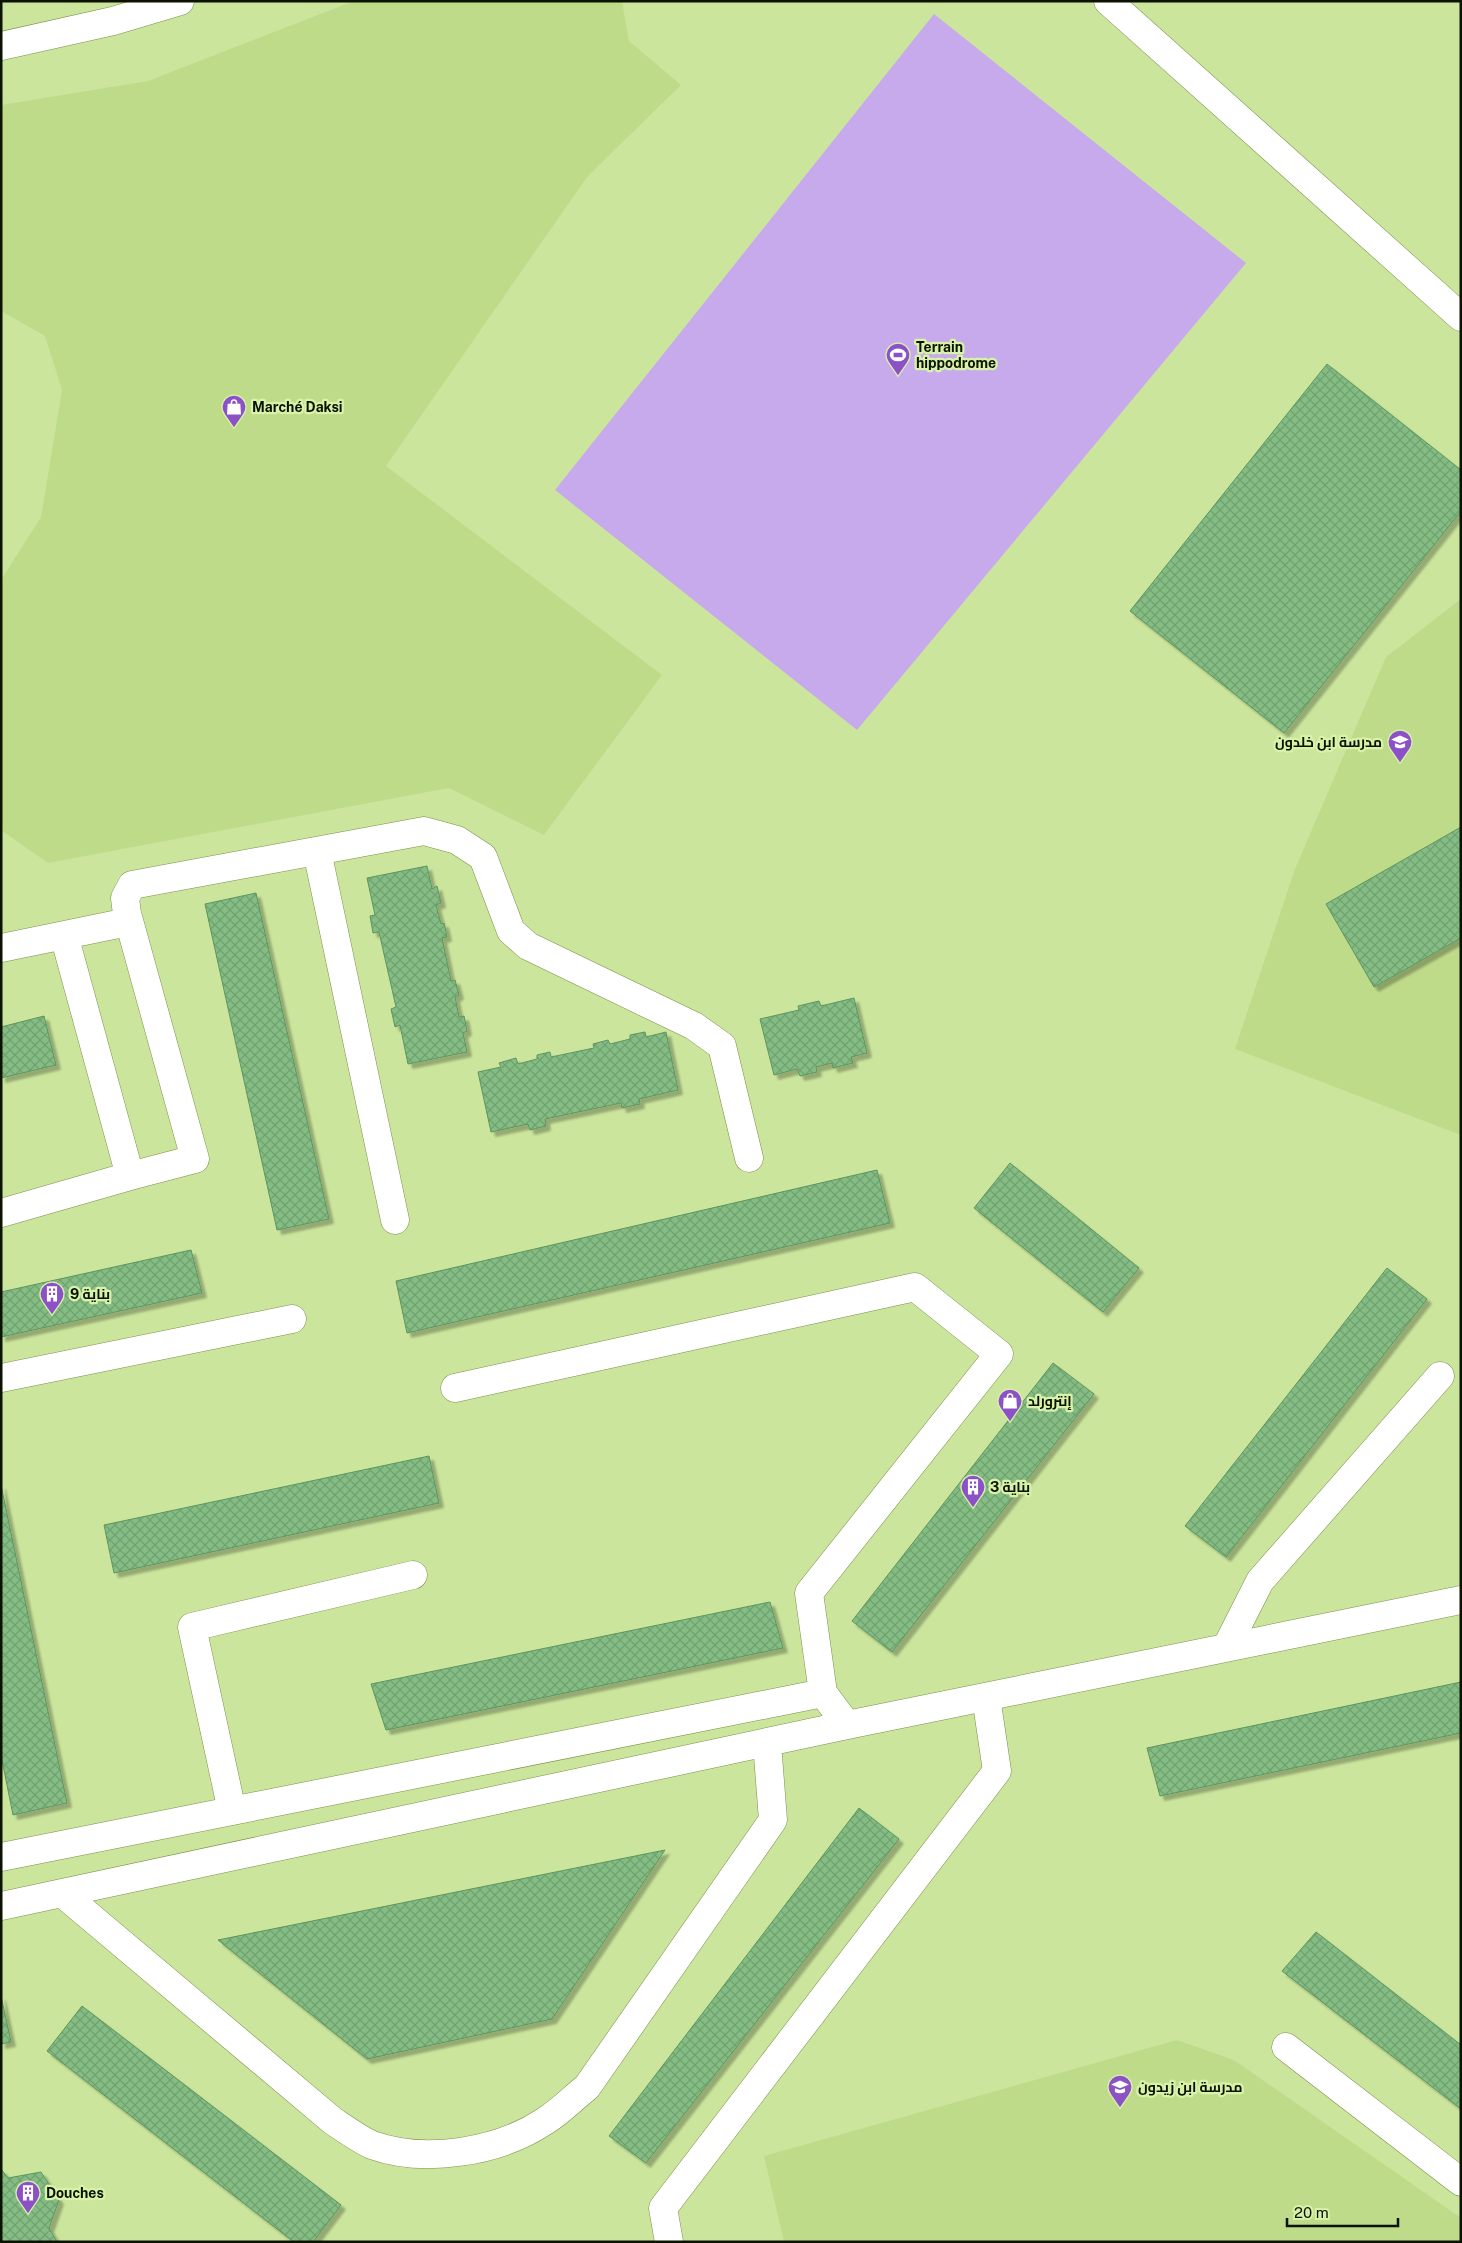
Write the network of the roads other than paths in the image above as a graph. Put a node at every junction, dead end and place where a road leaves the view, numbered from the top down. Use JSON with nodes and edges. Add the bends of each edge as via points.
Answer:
{"nodes":[{"id":1,"x":180,"y":1,"type":"edge"},
{"id":2,"x":1108,"y":1,"type":"edge"},
{"id":3,"x":1,"y":46,"type":"edge"},
{"id":4,"x":1461,"y":316,"type":"edge"},
{"id":5,"x":317,"y":851,"type":"junction"},
{"id":6,"x":128,"y":917,"type":"junction"},
{"id":7,"x":64,"y":936,"type":"junction"},
{"id":8,"x":1,"y":948,"type":"edge"},
{"id":9,"x":749,"y":1158,"type":"dead end"},
{"id":10,"x":130,"y":1176,"type":"junction"},
{"id":11,"x":1,"y":1213,"type":"edge"},
{"id":12,"x":395,"y":1220,"type":"dead end"},
{"id":13,"x":292,"y":1318,"type":"dead end"},
{"id":14,"x":1440,"y":1376,"type":"dead end"},
{"id":15,"x":1,"y":1378,"type":"edge"},
{"id":16,"x":455,"y":1388,"type":"dead end"},
{"id":17,"x":412,"y":1575,"type":"dead end"},
{"id":18,"x":1461,"y":1600,"type":"edge"},
{"id":19,"x":1226,"y":1648,"type":"junction"},
{"id":20,"x":823,"y":1693,"type":"junction"},
{"id":21,"x":986,"y":1697,"type":"junction"},
{"id":22,"x":847,"y":1725,"type":"junction"},
{"id":23,"x":767,"y":1743,"type":"junction"},
{"id":24,"x":232,"y":1811,"type":"junction"},
{"id":25,"x":1,"y":1858,"type":"edge"},
{"id":26,"x":62,"y":1893,"type":"junction"},
{"id":27,"x":1,"y":1906,"type":"edge"},
{"id":28,"x":1286,"y":2048,"type":"dead end"},
{"id":29,"x":1461,"y":2182,"type":"edge"},
{"id":30,"x":669,"y":2242,"type":"edge"}],
"edges":[{"from":1,"to":3,"type":"street","via":[[113,21]]},
{"from":2,"to":4,"type":"street"},
{"from":5,"to":6,"type":"street","via":[[132,885],[125,898]]},
{"from":5,"to":9,"type":"street","via":[[424,831],[457,840],[483,856],[511,931],[528,946],[694,1026],[722,1046]]},
{"from":5,"to":12,"type":"street"},
{"from":6,"to":7,"type":"street","via":[[128,922]]},
{"from":6,"to":10,"type":"street","via":[[195,1159]]},
{"from":7,"to":8,"type":"street"},
{"from":7,"to":10,"type":"street"},
{"from":10,"to":11,"type":"street"},
{"from":13,"to":15,"type":"street"},
{"from":14,"to":19,"type":"street","via":[[1260,1581]]},
{"from":16,"to":20,"type":"street","via":[[915,1287],[999,1354],[809,1593]]},
{"from":17,"to":24,"type":"street","via":[[192,1627]]},
{"from":18,"to":19,"type":"street"},
{"from":19,"to":21,"type":"street"},
{"from":20,"to":22,"type":"street"},
{"from":20,"to":24,"type":"street"},
{"from":21,"to":22,"type":"street"},
{"from":21,"to":30,"type":"street","via":[[997,1771],[663,2208]]},
{"from":22,"to":23,"type":"street"},
{"from":23,"to":26,"type":"street"},
{"from":23,"to":26,"type":"street","via":[[773,1820],[587,2087],[545,2121],[507,2142],[459,2153],[405,2153],[372,2144],[333,2121]]},
{"from":24,"to":25,"type":"street"},
{"from":26,"to":27,"type":"street"},
{"from":28,"to":29,"type":"street"}]}
